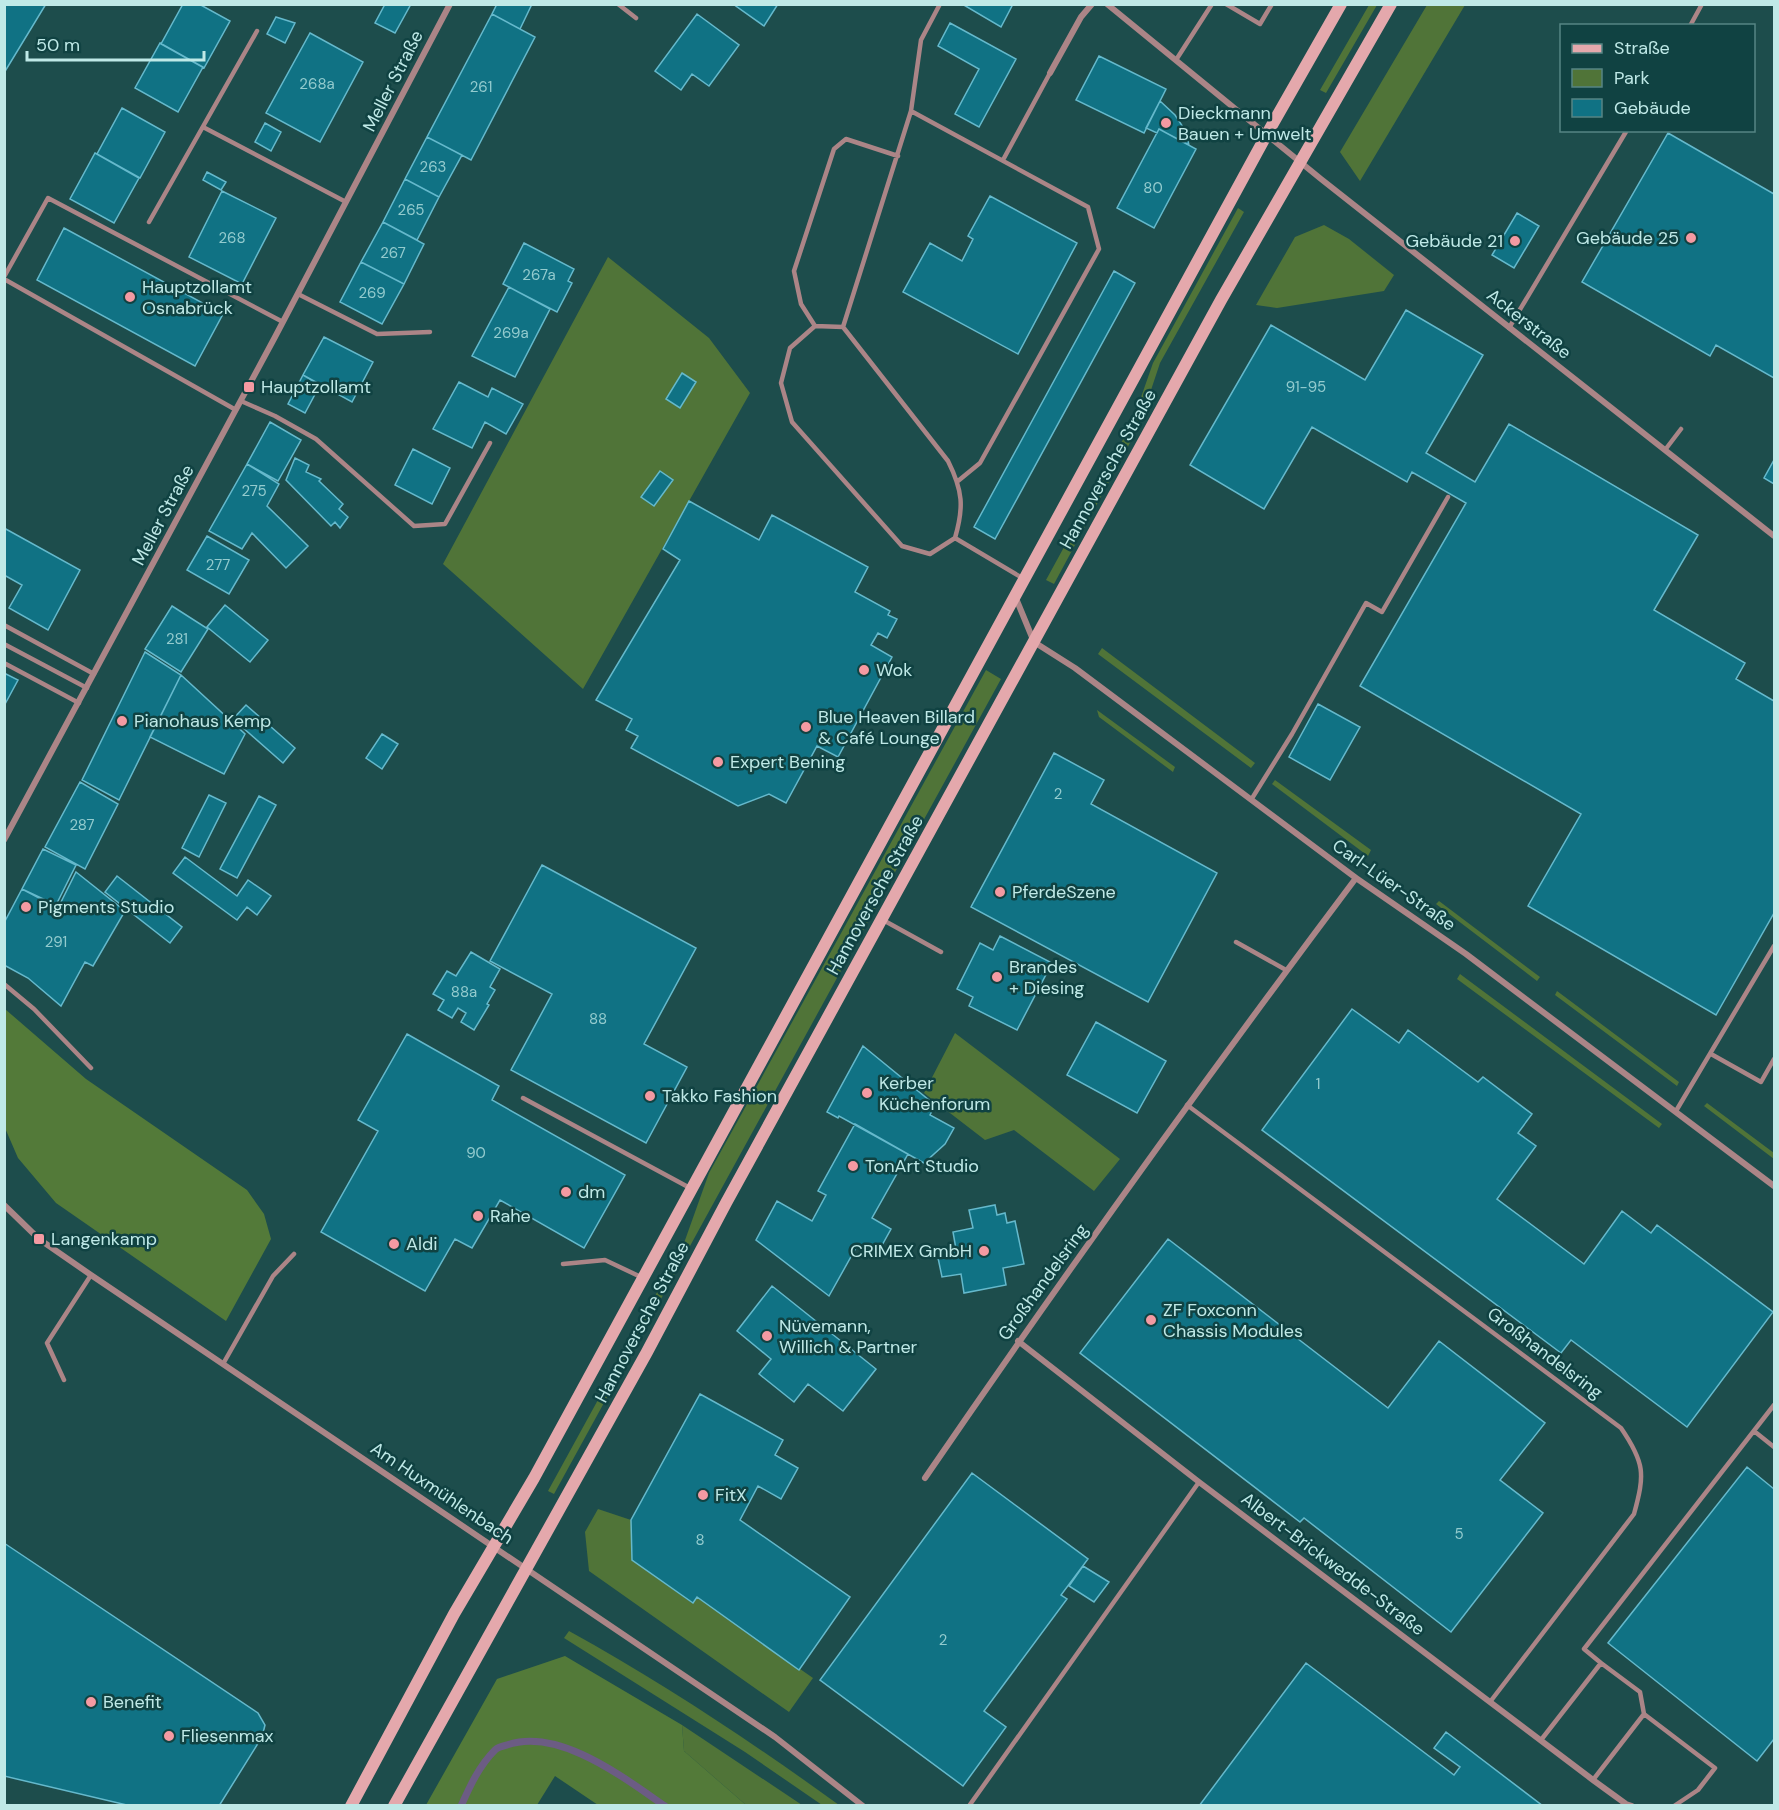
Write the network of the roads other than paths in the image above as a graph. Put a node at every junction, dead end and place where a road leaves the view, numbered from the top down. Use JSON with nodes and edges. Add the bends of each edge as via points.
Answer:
{"nodes":[{"id":1,"x":450,"y":4,"type":"edge"},
{"id":2,"x":618,"y":4,"type":"edge"},
{"id":3,"x":940,"y":4,"type":"edge"},
{"id":4,"x":1092,"y":4,"type":"edge"},
{"id":5,"x":1107,"y":4,"type":"edge"},
{"id":6,"x":1212,"y":4,"type":"edge"},
{"id":7,"x":1226,"y":4,"type":"edge"},
{"id":8,"x":1272,"y":4,"type":"edge"},
{"id":9,"x":1341,"y":4,"type":"edge"},
{"id":10,"x":1391,"y":4,"type":"edge"},
{"id":11,"x":1702,"y":4,"type":"edge"},
{"id":12,"x":636,"y":18,"type":"dead end"},
{"id":13,"x":1691,"y":24,"type":"edge"},
{"id":14,"x":257,"y":32,"type":"dead end"},
{"id":15,"x":1176,"y":60,"type":"junction"},
{"id":16,"x":1050,"y":73,"type":"joint"},
{"id":17,"x":911,"y":111,"type":"junction"},
{"id":18,"x":202,"y":127,"type":"junction"},
{"id":19,"x":1627,"y":132,"type":"edge"},
{"id":20,"x":1266,"y":134,"type":"junction"},
{"id":21,"x":898,"y":156,"type":"junction"},
{"id":22,"x":1004,"y":160,"type":"junction"},
{"id":23,"x":1299,"y":161,"type":"junction"},
{"id":24,"x":347,"y":202,"type":"junction"},
{"id":25,"x":148,"y":222,"type":"dead end"},
{"id":26,"x":4,"y":278,"type":"edge"},
{"id":27,"x":298,"y":294,"type":"junction"},
{"id":28,"x":283,"y":322,"type":"junction"},
{"id":29,"x":814,"y":326,"type":"junction"},
{"id":30,"x":843,"y":327,"type":"junction"},
{"id":31,"x":1509,"y":328,"type":"junction"},
{"id":32,"x":430,"y":332,"type":"dead end"},
{"id":33,"x":241,"y":401,"type":"junction"},
{"id":34,"x":236,"y":410,"type":"junction"},
{"id":35,"x":1681,"y":429,"type":"dead end"},
{"id":36,"x":490,"y":443,"type":"dead end"},
{"id":37,"x":1665,"y":450,"type":"junction"},
{"id":38,"x":958,"y":481,"type":"junction"},
{"id":39,"x":1448,"y":497,"type":"dead end"},
{"id":40,"x":1774,"y":536,"type":"edge"},
{"id":41,"x":955,"y":538,"type":"junction"},
{"id":42,"x":1024,"y":579,"type":"junction"},
{"id":43,"x":1015,"y":595,"type":"junction"},
{"id":44,"x":4,"y":625,"type":"edge"},
{"id":45,"x":1034,"y":642,"type":"junction"},
{"id":46,"x":4,"y":644,"type":"edge"},
{"id":47,"x":4,"y":663,"type":"edge"},
{"id":48,"x":95,"y":674,"type":"junction"},
{"id":49,"x":87,"y":688,"type":"junction"},
{"id":50,"x":79,"y":703,"type":"junction"},
{"id":51,"x":1251,"y":800,"type":"junction"},
{"id":52,"x":4,"y":840,"type":"edge"},
{"id":53,"x":1356,"y":878,"type":"junction"},
{"id":54,"x":883,"y":920,"type":"junction"},
{"id":55,"x":1236,"y":942,"type":"dead end"},
{"id":56,"x":1774,"y":946,"type":"edge"},
{"id":57,"x":941,"y":951,"type":"dead end"},
{"id":58,"x":1286,"y":970,"type":"junction"},
{"id":59,"x":4,"y":984,"type":"edge"},
{"id":60,"x":1712,"y":1054,"type":"junction"},
{"id":61,"x":1774,"y":1059,"type":"edge"},
{"id":62,"x":91,"y":1068,"type":"dead end"},
{"id":63,"x":524,"y":1098,"type":"dead end"},
{"id":64,"x":1188,"y":1105,"type":"junction"},
{"id":65,"x":1676,"y":1111,"type":"junction"},
{"id":66,"x":1774,"y":1186,"type":"edge"},
{"id":67,"x":692,"y":1189,"type":"junction"},
{"id":68,"x":4,"y":1205,"type":"edge"},
{"id":69,"x":294,"y":1254,"type":"dead end"},
{"id":70,"x":563,"y":1264,"type":"dead end"},
{"id":71,"x":91,"y":1275,"type":"junction"},
{"id":72,"x":643,"y":1278,"type":"junction"},
{"id":73,"x":1018,"y":1341,"type":"junction"},
{"id":74,"x":223,"y":1364,"type":"junction"},
{"id":75,"x":64,"y":1380,"type":"dead end"},
{"id":76,"x":1774,"y":1405,"type":"edge"},
{"id":77,"x":1754,"y":1431,"type":"junction"},
{"id":78,"x":1774,"y":1447,"type":"edge"},
{"id":79,"x":925,"y":1478,"type":"dead end"},
{"id":80,"x":1199,"y":1482,"type":"junction"},
{"id":81,"x":494,"y":1546,"type":"junction"},
{"id":82,"x":527,"y":1569,"type":"junction"},
{"id":83,"x":1601,"y":1663,"type":"junction"},
{"id":84,"x":1490,"y":1702,"type":"junction"},
{"id":85,"x":1644,"y":1714,"type":"junction"},
{"id":86,"x":1541,"y":1740,"type":"junction"},
{"id":87,"x":1593,"y":1780,"type":"junction"},
{"id":88,"x":351,"y":1806,"type":"edge"},
{"id":89,"x":394,"y":1806,"type":"edge"},
{"id":90,"x":863,"y":1806,"type":"edge"},
{"id":91,"x":969,"y":1806,"type":"edge"},
{"id":92,"x":1632,"y":1806,"type":"edge"},
{"id":93,"x":1674,"y":1806,"type":"edge"}],
"edges":[{"from":1,"to":24,"type":"street","name":"Meller Straße"},
{"from":2,"to":12,"type":"lane"},
{"from":3,"to":17,"type":"lane","via":[[921,40]]},
{"from":4,"to":16,"type":"street"},
{"from":5,"to":15,"type":"street"},
{"from":6,"to":15,"type":"lane"},
{"from":7,"to":8,"type":"lane","via":[[1260,24]]},
{"from":9,"to":20,"type":"main road","name":"Hannoversche Straße"},
{"from":10,"to":23,"type":"main road","name":"Hannoversche Straße"},
{"from":11,"to":13,"type":"lane"},
{"from":14,"to":18,"type":"lane"},
{"from":15,"to":20,"type":"street"},
{"from":16,"to":22,"type":"lane"},
{"from":17,"to":21,"type":"lane"},
{"from":17,"to":22,"type":"lane"},
{"from":18,"to":24,"type":"lane"},
{"from":18,"to":25,"type":"lane"},
{"from":19,"to":31,"type":"lane"},
{"from":20,"to":23,"type":"street","name":"Ackerstraße"},
{"from":20,"to":42,"type":"main road","name":"Hannoversche Straße"},
{"from":21,"to":29,"type":"lane","via":[[846,139],[834,149],[794,271],[801,304]]},
{"from":21,"to":30,"type":"lane"},
{"from":22,"to":38,"type":"lane","via":[[1088,207],[1099,249],[980,462]]},
{"from":23,"to":31,"type":"street","name":"Ackerstraße"},
{"from":23,"to":45,"type":"main road","name":"Hannoversche Straße"},
{"from":24,"to":27,"type":"street","name":"Meller Straße"},
{"from":26,"to":28,"type":"lane","via":[[48,198]]},
{"from":26,"to":34,"type":"lane"},
{"from":27,"to":28,"type":"street","name":"Meller Straße"},
{"from":27,"to":32,"type":"lane","via":[[377,334]]},
{"from":28,"to":33,"type":"street","name":"Meller Straße"},
{"from":29,"to":30,"type":"lane"},
{"from":29,"to":41,"type":"lane","via":[[790,348],[781,383],[792,422],[902,546],[930,554]]},
{"from":30,"to":38,"type":"lane","via":[[948,461]]},
{"from":31,"to":37,"type":"street","name":"Ackerstraße"},
{"from":33,"to":34,"type":"street","name":"Meller Straße"},
{"from":33,"to":36,"type":"lane","via":[[316,439],[414,526],[445,524]]},
{"from":34,"to":48,"type":"street","name":"Meller Straße"},
{"from":35,"to":37,"type":"lane"},
{"from":37,"to":40,"type":"street","name":"Ackerstraße"},
{"from":38,"to":41,"type":"lane","via":[[963,511]]},
{"from":39,"to":51,"type":"lane","via":[[1382,612],[1366,603]]},
{"from":41,"to":42,"type":"lane"},
{"from":42,"to":43,"type":"main road","name":"Hannoversche Straße"},
{"from":43,"to":45,"type":"street"},
{"from":43,"to":67,"type":"main road","name":"Hannoversche Straße"},
{"from":44,"to":48,"type":"lane"},
{"from":45,"to":51,"type":"street","name":"Carl-Lüer-Straße","via":[[1075,668]]},
{"from":45,"to":54,"type":"main road","name":"Hannoversche Straße"},
{"from":46,"to":49,"type":"lane"},
{"from":47,"to":50,"type":"lane"},
{"from":48,"to":49,"type":"street","name":"Meller Straße"},
{"from":49,"to":50,"type":"street","name":"Meller Straße"},
{"from":50,"to":52,"type":"street","name":"Meller Straße"},
{"from":51,"to":53,"type":"street","name":"Carl-Lüer-Straße"},
{"from":53,"to":58,"type":"street","name":"Großhandelsring"},
{"from":53,"to":65,"type":"street","name":"Carl-Lüer-Straße","via":[[1466,954]]},
{"from":54,"to":57,"type":"lane"},
{"from":54,"to":82,"type":"main road","name":"Hannoversche Straße"},
{"from":55,"to":58,"type":"lane"},
{"from":56,"to":60,"type":"lane"},
{"from":58,"to":64,"type":"street","name":"Großhandelsring"},
{"from":59,"to":62,"type":"lane"},
{"from":60,"to":61,"type":"lane","via":[[1761,1082]]},
{"from":60,"to":65,"type":"lane"},
{"from":63,"to":67,"type":"lane"},
{"from":64,"to":73,"type":"street","name":"Großhandelsring"},
{"from":64,"to":84,"type":"lane","name":"Großhandelsring","via":[[1621,1428],[1638,1452],[1642,1484],[1634,1514]]},
{"from":65,"to":66,"type":"street","name":"Carl-Lüer-Straße"},
{"from":67,"to":72,"type":"main road","name":"Hannoversche Straße"},
{"from":68,"to":71,"type":"street","name":"Am Huxmühlenbach","via":[[39,1239]]},
{"from":69,"to":74,"type":"lane","via":[[273,1276]]},
{"from":70,"to":72,"type":"lane","via":[[605,1260]]},
{"from":71,"to":74,"type":"street","name":"Am Huxmühlenbach"},
{"from":71,"to":75,"type":"lane","via":[[47,1343]]},
{"from":72,"to":81,"type":"main road","name":"Hannoversche Straße"},
{"from":73,"to":79,"type":"street","name":"Großhandelsring"},
{"from":73,"to":80,"type":"street","name":"Albert-Brickwedde-Straße"},
{"from":74,"to":81,"type":"street","name":"Am Huxmühlenbach"},
{"from":76,"to":77,"type":"lane"},
{"from":77,"to":78,"type":"lane"},
{"from":77,"to":83,"type":"lane","via":[[1584,1649]]},
{"from":80,"to":84,"type":"street","name":"Albert-Brickwedde-Straße"},
{"from":80,"to":91,"type":"lane"},
{"from":81,"to":82,"type":"street","name":"Am Huxmühlenbach"},
{"from":81,"to":88,"type":"main road","name":"Hannoversche Straße"},
{"from":82,"to":89,"type":"main road","name":"Hannoversche Straße"},
{"from":82,"to":90,"type":"street","name":"Am Huxmühlenbach","via":[[775,1737]]},
{"from":83,"to":85,"type":"lane","via":[[1640,1692]]},
{"from":83,"to":86,"type":"lane"},
{"from":84,"to":86,"type":"street","name":"Albert-Brickwedde-Straße"},
{"from":85,"to":87,"type":"lane"},
{"from":85,"to":93,"type":"lane","via":[[1715,1768],[1698,1790]]},
{"from":86,"to":87,"type":"street","name":"Albert-Brickwedde-Straße"},
{"from":87,"to":92,"type":"street","name":"Albert-Brickwedde-Straße"}]}
